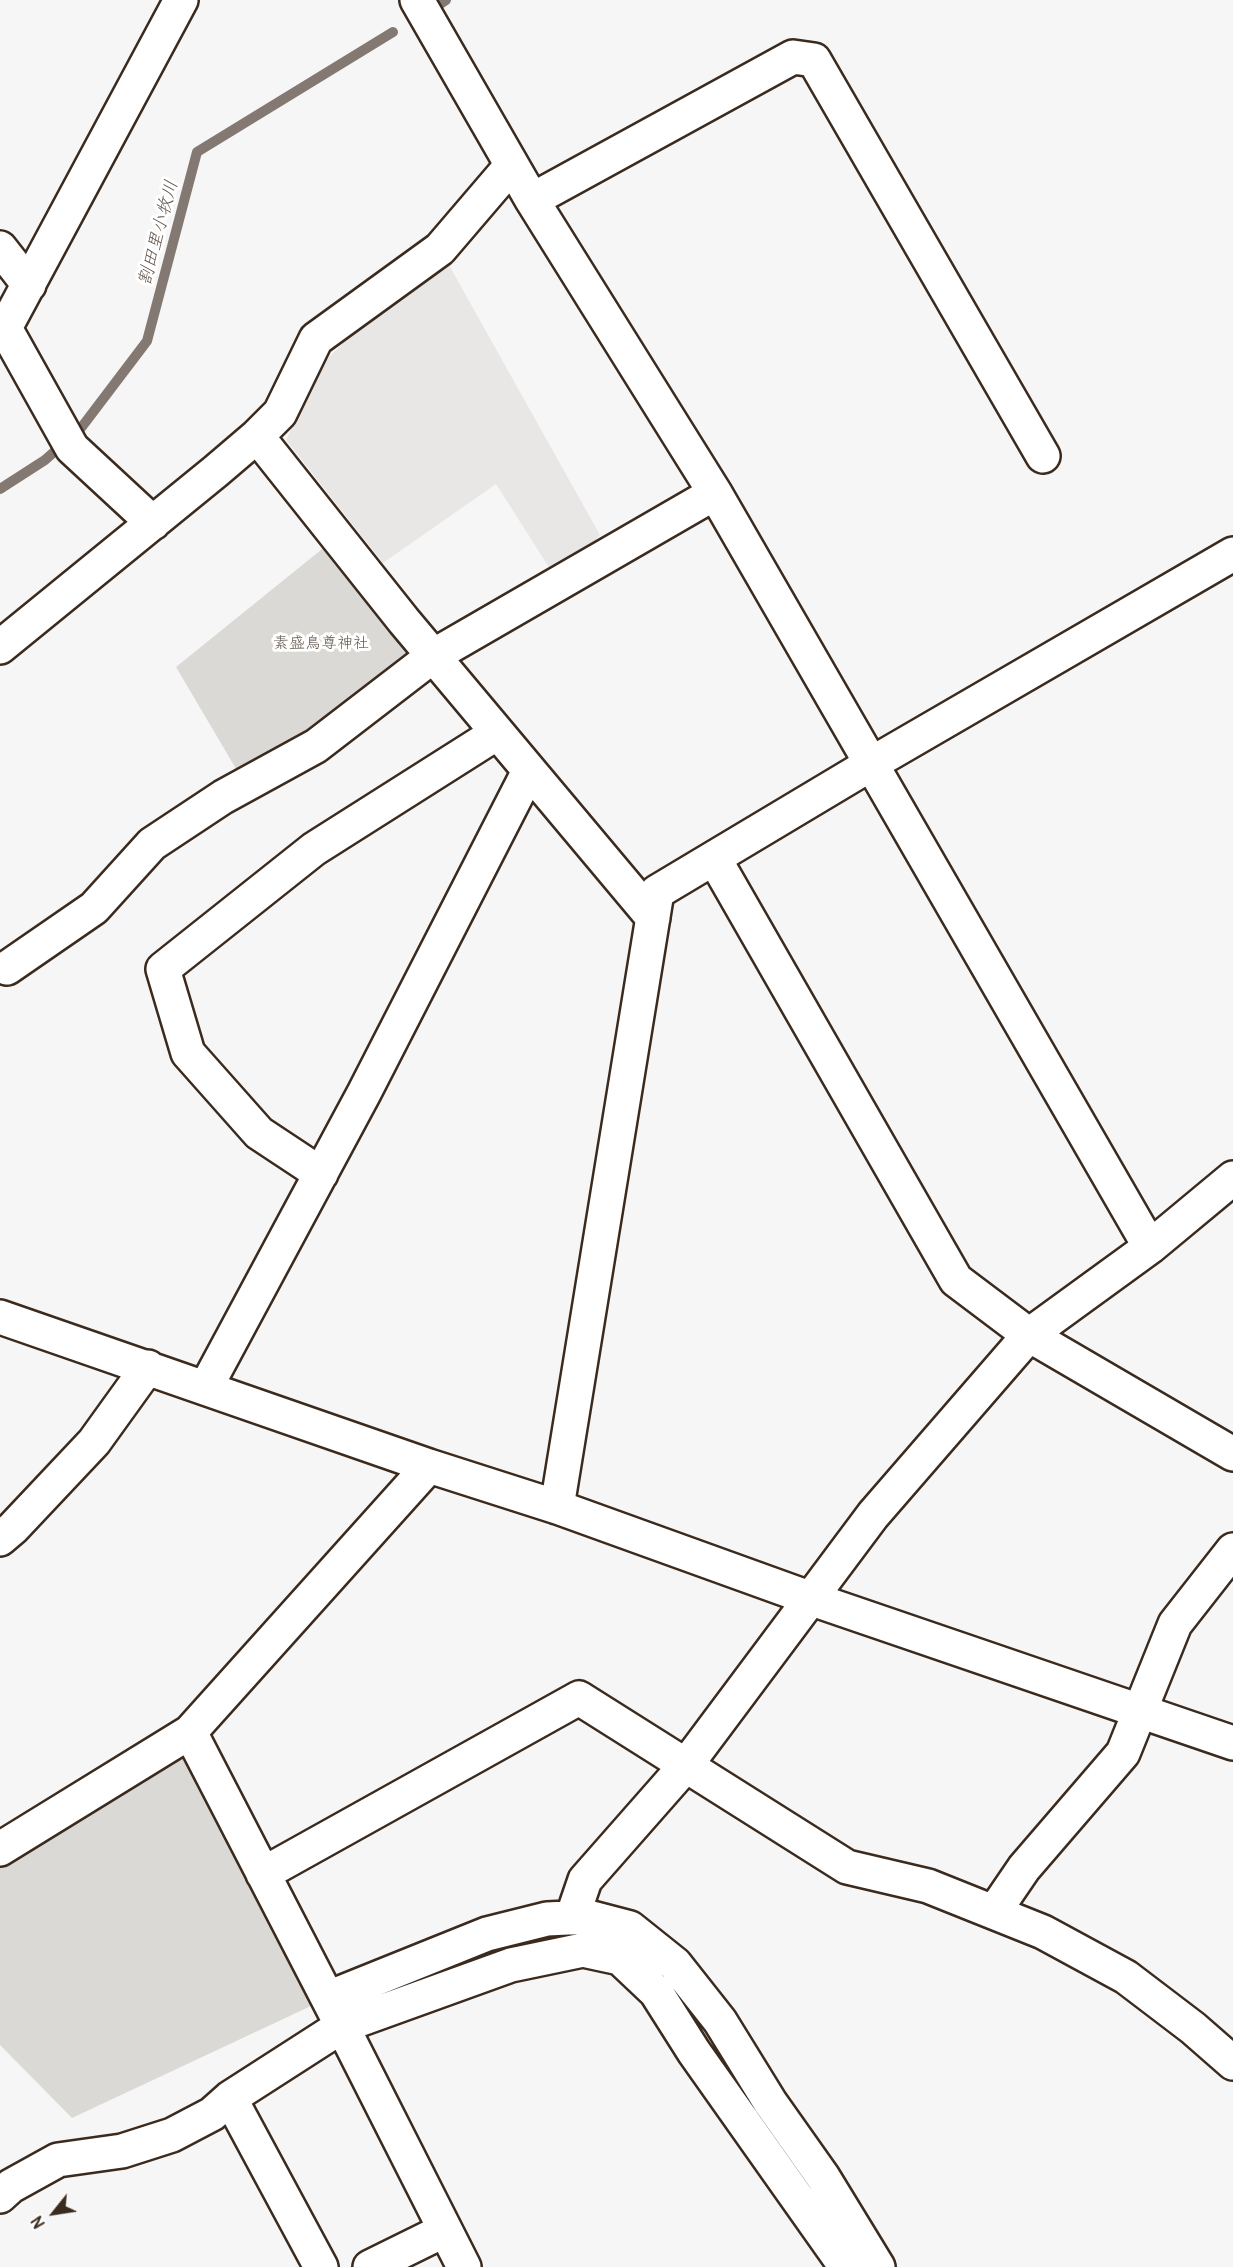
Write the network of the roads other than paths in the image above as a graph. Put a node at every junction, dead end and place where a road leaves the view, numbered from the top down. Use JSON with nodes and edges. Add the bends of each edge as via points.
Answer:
{"nodes":[{"id":1,"x":181,"y":0,"type":"edge"},
{"id":2,"x":417,"y":0,"type":"edge"},
{"id":3,"x":511,"y":166,"type":"junction"},
{"id":4,"x":532,"y":200,"type":"junction"},
{"id":5,"x":0,"y":248,"type":"edge"},
{"id":6,"x":29,"y":285,"type":"junction"},
{"id":7,"x":3,"y":329,"type":"edge"},
{"id":8,"x":257,"y":436,"type":"junction"},
{"id":9,"x":1042,"y":456,"type":"dead end"},
{"id":10,"x":715,"y":493,"type":"junction"},
{"id":11,"x":153,"y":523,"type":"junction"},
{"id":12,"x":1233,"y":554,"type":"edge"},
{"id":13,"x":0,"y":647,"type":"edge"},
{"id":14,"x":433,"y":656,"type":"junction"},
{"id":15,"x":497,"y":733,"type":"junction"},
{"id":16,"x":871,"y":764,"type":"junction"},
{"id":17,"x":529,"y":771,"type":"junction"},
{"id":18,"x":714,"y":858,"type":"junction"},
{"id":19,"x":653,"y":918,"type":"junction"},
{"id":20,"x":7,"y":968,"type":"dead end"},
{"id":21,"x":321,"y":1174,"type":"junction"},
{"id":22,"x":1233,"y":1178,"type":"edge"},
{"id":23,"x":1150,"y":1247,"type":"junction"},
{"id":24,"x":0,"y":1317,"type":"edge"},
{"id":25,"x":1029,"y":1335,"type":"junction"},
{"id":26,"x":148,"y":1367,"type":"junction"},
{"id":27,"x":206,"y":1387,"type":"junction"},
{"id":28,"x":1233,"y":1454,"type":"edge"},
{"id":29,"x":429,"y":1466,"type":"junction"},
{"id":30,"x":557,"y":1507,"type":"junction"},
{"id":31,"x":0,"y":1539,"type":"edge"},
{"id":32,"x":1233,"y":1550,"type":"edge"},
{"id":33,"x":812,"y":1599,"type":"junction"},
{"id":34,"x":1140,"y":1711,"type":"junction"},
{"id":35,"x":190,"y":1732,"type":"junction"},
{"id":36,"x":1233,"y":1743,"type":"edge"},
{"id":37,"x":687,"y":1764,"type":"junction"},
{"id":38,"x":0,"y":1849,"type":"edge"},
{"id":39,"x":263,"y":1874,"type":"junction"},
{"id":40,"x":994,"y":1912,"type":"junction"},
{"id":41,"x":572,"y":1918,"type":"junction"},
{"id":42,"x":335,"y":2012,"type":"junction"},
{"id":43,"x":1233,"y":2063,"type":"edge"},
{"id":44,"x":230,"y":2098,"type":"junction"},
{"id":45,"x":0,"y":2196,"type":"edge"},
{"id":46,"x":445,"y":2230,"type":"junction"},
{"id":47,"x":841,"y":2265,"type":"edge"},
{"id":48,"x":321,"y":2267,"type":"edge"},
{"id":49,"x":370,"y":2267,"type":"edge"},
{"id":50,"x":464,"y":2267,"type":"edge"},
{"id":51,"x":878,"y":2267,"type":"edge"}],
"edges":[{"from":1,"to":6,"type":"street"},
{"from":2,"to":3,"type":"street"},
{"from":3,"to":4,"type":"street"},
{"from":3,"to":8,"type":"street","via":[[440,249],[316,339],[280,413]]},
{"from":4,"to":9,"type":"street","via":[[792,57],[814,60]]},
{"from":4,"to":10,"type":"street"},
{"from":5,"to":6,"type":"street"},
{"from":6,"to":7,"type":"street"},
{"from":7,"to":11,"type":"street","via":[[67,441]]},
{"from":8,"to":11,"type":"street"},
{"from":8,"to":14,"type":"street"},
{"from":10,"to":14,"type":"street"},
{"from":10,"to":16,"type":"street"},
{"from":11,"to":13,"type":"street"},
{"from":12,"to":16,"type":"street"},
{"from":14,"to":15,"type":"street"},
{"from":14,"to":20,"type":"street","via":[[316,746],[223,797],[152,844],[94,908]]},
{"from":15,"to":17,"type":"street"},
{"from":15,"to":21,"type":"street","via":[[314,849],[163,969],[188,1053],[259,1133]]},
{"from":16,"to":18,"type":"street"},
{"from":16,"to":23,"type":"street"},
{"from":17,"to":19,"type":"street"},
{"from":17,"to":21,"type":"street"},
{"from":18,"to":19,"type":"street","via":[[657,892]]},
{"from":18,"to":25,"type":"street","via":[[956,1280]]},
{"from":19,"to":30,"type":"street"},
{"from":21,"to":27,"type":"street"},
{"from":22,"to":23,"type":"street"},
{"from":23,"to":25,"type":"street"},
{"from":24,"to":26,"type":"street"},
{"from":25,"to":28,"type":"street"},
{"from":25,"to":33,"type":"street","via":[[873,1515]]},
{"from":26,"to":27,"type":"street"},
{"from":26,"to":31,"type":"street","via":[[94,1442]]},
{"from":27,"to":29,"type":"street"},
{"from":29,"to":30,"type":"street"},
{"from":29,"to":35,"type":"street"},
{"from":30,"to":33,"type":"street"},
{"from":32,"to":34,"type":"street","via":[[1175,1624]]},
{"from":33,"to":34,"type":"street"},
{"from":33,"to":37,"type":"street"},
{"from":34,"to":36,"type":"street"},
{"from":34,"to":40,"type":"street","via":[[1123,1753],[1024,1868]]},
{"from":35,"to":38,"type":"street"},
{"from":35,"to":39,"type":"street"},
{"from":37,"to":39,"type":"street","via":[[579,1698]]},
{"from":37,"to":40,"type":"street","via":[[847,1867],[928,1886]]},
{"from":37,"to":41,"type":"street","via":[[585,1880]]},
{"from":39,"to":42,"type":"street"},
{"from":40,"to":43,"type":"street","via":[[1043,1932],[1126,1977]]},
{"from":41,"to":42,"type":"street","via":[[547,1918],[487,1934]]},
{"from":41,"to":51,"type":"street","via":[[588,1917],[630,1928],[675,1964],[720,2021]]},
{"from":42,"to":44,"type":"street"},
{"from":42,"to":46,"type":"street"},
{"from":42,"to":47,"type":"street","via":[[583,1950],[620,1958],[656,1992]]},
{"from":44,"to":45,"type":"street","via":[[212,2114],[172,2135],[122,2151],[58,2160]]},
{"from":44,"to":48,"type":"street"},
{"from":46,"to":49,"type":"street"},
{"from":46,"to":50,"type":"street"}]}
